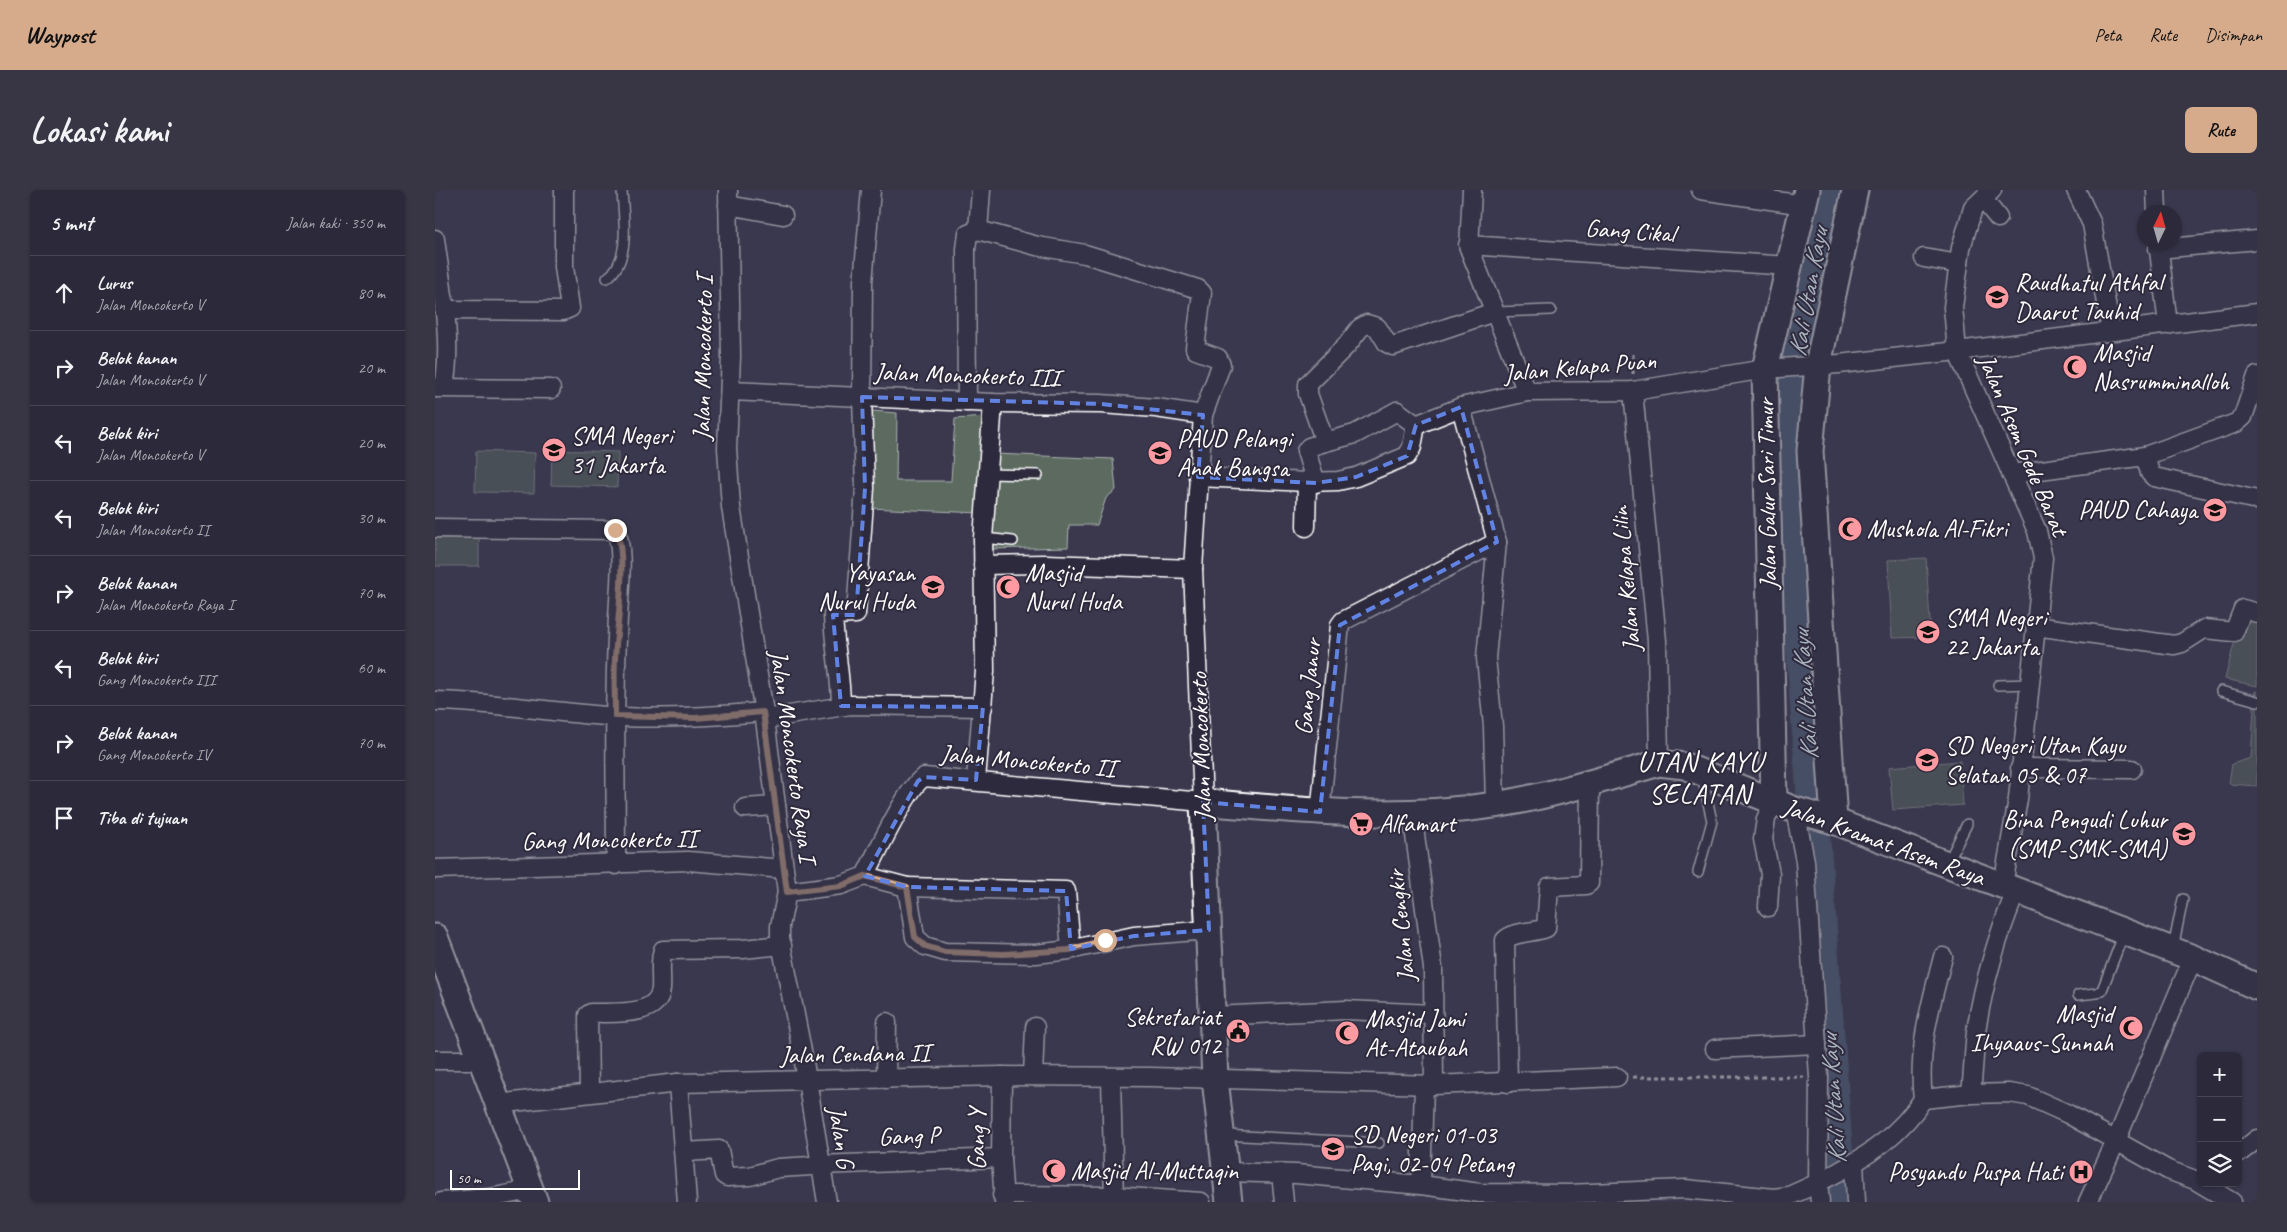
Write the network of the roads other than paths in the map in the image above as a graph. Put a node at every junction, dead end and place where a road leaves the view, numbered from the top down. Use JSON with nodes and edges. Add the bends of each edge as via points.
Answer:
{"nodes":[{"id":1,"x":564,"y":190,"type":"edge"},
{"id":2,"x":622,"y":190,"type":"edge"},
{"id":3,"x":871,"y":190,"type":"edge"},
{"id":4,"x":981,"y":190,"type":"edge"},
{"id":5,"x":1472,"y":190,"type":"edge"},
{"id":6,"x":1701,"y":190,"type":"edge"},
{"id":7,"x":1855,"y":190,"type":"edge"},
{"id":8,"x":2076,"y":190,"type":"edge"},
{"id":9,"x":2156,"y":190,"type":"edge"},
{"id":10,"x":1987,"y":194,"type":"edge"},
{"id":11,"x":728,"y":198,"type":"edge"},
{"id":12,"x":1805,"y":198,"type":"edge"},
{"id":13,"x":2157,"y":205,"type":"edge"},
{"id":14,"x":783,"y":215,"type":"dead end"},
{"id":15,"x":1998,"y":218,"type":"dead end"},
{"id":16,"x":978,"y":230,"type":"junction"},
{"id":17,"x":2257,"y":240,"type":"edge"},
{"id":18,"x":1468,"y":245,"type":"junction"},
{"id":19,"x":2182,"y":245,"type":"edge"},
{"id":20,"x":436,"y":249,"type":"edge"},
{"id":21,"x":2159,"y":250,"type":"edge"},
{"id":22,"x":1924,"y":258,"type":"dead end"},
{"id":23,"x":1959,"y":264,"type":"junction"},
{"id":24,"x":1789,"y":266,"type":"junction"},
{"id":25,"x":607,"y":278,"type":"dead end"},
{"id":26,"x":444,"y":310,"type":"junction"},
{"id":27,"x":1551,"y":310,"type":"dead end"},
{"id":28,"x":1494,"y":312,"type":"junction"},
{"id":29,"x":2257,"y":312,"type":"edge"},
{"id":30,"x":2168,"y":325,"type":"junction"},
{"id":31,"x":2111,"y":331,"type":"junction"},
{"id":32,"x":1957,"y":351,"type":"junction"},
{"id":33,"x":1813,"y":365,"type":"junction"},
{"id":34,"x":1767,"y":369,"type":"junction"},
{"id":35,"x":2257,"y":376,"type":"edge"},
{"id":36,"x":439,"y":388,"type":"edge"},
{"id":37,"x":551,"y":389,"type":"dead end"},
{"id":38,"x":730,"y":391,"type":"junction"},
{"id":39,"x":1633,"y":391,"type":"junction"},
{"id":40,"x":1527,"y":392,"type":"junction"},
{"id":41,"x":862,"y":397,"type":"junction"},
{"id":42,"x":967,"y":402,"type":"junction"},
{"id":43,"x":993,"y":403,"type":"junction"},
{"id":44,"x":1461,"y":407,"type":"junction"},
{"id":45,"x":1203,"y":415,"type":"junction"},
{"id":46,"x":1416,"y":425,"type":"junction"},
{"id":47,"x":1325,"y":442,"type":"junction"},
{"id":48,"x":2145,"y":456,"type":"junction"},
{"id":49,"x":988,"y":474,"type":"junction"},
{"id":50,"x":1038,"y":474,"type":"dead end"},
{"id":51,"x":2011,"y":474,"type":"junction"},
{"id":52,"x":1197,"y":477,"type":"junction"},
{"id":53,"x":1311,"y":482,"type":"junction"},
{"id":54,"x":2257,"y":500,"type":"edge"},
{"id":55,"x":734,"y":526,"type":"joint"},
{"id":56,"x":1306,"y":527,"type":"dead end"},
{"id":57,"x":435,"y":528,"type":"edge"},
{"id":58,"x":983,"y":538,"type":"junction"},
{"id":59,"x":1013,"y":541,"type":"dead end"},
{"id":60,"x":1497,"y":542,"type":"junction"},
{"id":61,"x":983,"y":565,"type":"junction"},
{"id":62,"x":1193,"y":569,"type":"junction"},
{"id":63,"x":2257,"y":613,"type":"edge"},
{"id":64,"x":2035,"y":626,"type":"junction"},
{"id":65,"x":2029,"y":684,"type":"junction"},
{"id":66,"x":1998,"y":685,"type":"dead end"},
{"id":67,"x":2221,"y":691,"type":"dead end"},
{"id":68,"x":435,"y":701,"type":"edge"},
{"id":69,"x":2257,"y":701,"type":"edge"},
{"id":70,"x":841,"y":706,"type":"junction"},
{"id":71,"x":983,"y":707,"type":"junction"},
{"id":72,"x":615,"y":716,"type":"junction"},
{"id":73,"x":764,"y":716,"type":"junction"},
{"id":74,"x":1659,"y":763,"type":"junction"},
{"id":75,"x":2020,"y":768,"type":"junction"},
{"id":76,"x":2132,"y":769,"type":"dead end"},
{"id":77,"x":1701,"y":772,"type":"junction"},
{"id":78,"x":975,"y":780,"type":"junction"},
{"id":79,"x":1590,"y":782,"type":"junction"},
{"id":80,"x":1203,"y":802,"type":"junction"},
{"id":81,"x":1495,"y":805,"type":"junction"},
{"id":82,"x":776,"y":806,"type":"junction"},
{"id":83,"x":745,"y":808,"type":"dead end"},
{"id":84,"x":1789,"y":808,"type":"junction"},
{"id":85,"x":1320,"y":812,"type":"junction"},
{"id":86,"x":1412,"y":813,"type":"junction"},
{"id":87,"x":1829,"y":820,"type":"junction"},
{"id":88,"x":1967,"y":824,"type":"dead end"},
{"id":89,"x":1947,"y":864,"type":"junction"},
{"id":90,"x":616,"y":865,"type":"junction"},
{"id":91,"x":435,"y":868,"type":"edge"},
{"id":92,"x":784,"y":869,"type":"junction"},
{"id":93,"x":1697,"y":872,"type":"dead end"},
{"id":94,"x":865,"y":876,"type":"junction"},
{"id":95,"x":907,"y":887,"type":"junction"},
{"id":96,"x":2010,"y":888,"type":"junction"},
{"id":97,"x":787,"y":892,"type":"junction"},
{"id":98,"x":2183,"y":899,"type":"dead end"},
{"id":99,"x":1768,"y":907,"type":"dead end"},
{"id":100,"x":1209,"y":930,"type":"junction"},
{"id":101,"x":2125,"y":932,"type":"junction"},
{"id":102,"x":782,"y":945,"type":"junction"},
{"id":103,"x":1071,"y":949,"type":"junction"},
{"id":104,"x":437,"y":950,"type":"edge"},
{"id":105,"x":2183,"y":954,"type":"junction"},
{"id":106,"x":1943,"y":957,"type":"dead end"},
{"id":107,"x":2257,"y":987,"type":"edge"},
{"id":108,"x":2078,"y":995,"type":"dead end"},
{"id":109,"x":1433,"y":1014,"type":"junction"},
{"id":110,"x":1213,"y":1016,"type":"junction"},
{"id":111,"x":887,"y":1022,"type":"dead end"},
{"id":112,"x":1035,"y":1027,"type":"dead end"},
{"id":113,"x":1817,"y":1044,"type":"junction"},
{"id":114,"x":1715,"y":1049,"type":"dead end"},
{"id":115,"x":435,"y":1060,"type":"edge"},
{"id":116,"x":480,"y":1060,"type":"junction"},
{"id":117,"x":1002,"y":1076,"type":"junction"},
{"id":118,"x":1033,"y":1076,"type":"junction"},
{"id":119,"x":1617,"y":1077,"type":"road end"},
{"id":120,"x":886,"y":1079,"type":"junction"},
{"id":121,"x":1215,"y":1079,"type":"junction"},
{"id":122,"x":807,"y":1081,"type":"junction"},
{"id":123,"x":1111,"y":1081,"type":"junction"},
{"id":124,"x":678,"y":1083,"type":"junction"},
{"id":125,"x":1508,"y":1084,"type":"junction"},
{"id":126,"x":1429,"y":1085,"type":"junction"},
{"id":127,"x":589,"y":1092,"type":"junction"},
{"id":128,"x":1971,"y":1094,"type":"junction"},
{"id":129,"x":1923,"y":1099,"type":"junction"},
{"id":130,"x":497,"y":1104,"type":"junction"},
{"id":131,"x":1222,"y":1135,"type":"junction"},
{"id":132,"x":2257,"y":1139,"type":"edge"},
{"id":133,"x":2117,"y":1141,"type":"junction"},
{"id":134,"x":1379,"y":1143,"type":"dead end"},
{"id":135,"x":2242,"y":1151,"type":"edge"},
{"id":136,"x":684,"y":1152,"type":"junction"},
{"id":137,"x":1001,"y":1158,"type":"junction"},
{"id":138,"x":1852,"y":1165,"type":"junction"},
{"id":139,"x":816,"y":1166,"type":"junction"},
{"id":140,"x":1227,"y":1172,"type":"junction"},
{"id":141,"x":1281,"y":1173,"type":"junction"},
{"id":142,"x":2197,"y":1179,"type":"edge"},
{"id":143,"x":1819,"y":1182,"type":"junction"},
{"id":144,"x":1421,"y":1185,"type":"junction"},
{"id":145,"x":2210,"y":1187,"type":"edge"},
{"id":146,"x":520,"y":1195,"type":"edge"},
{"id":147,"x":1685,"y":1195,"type":"edge"},
{"id":148,"x":1469,"y":1197,"type":"edge"},
{"id":149,"x":1003,"y":1198,"type":"edge"},
{"id":150,"x":1114,"y":1199,"type":"edge"},
{"id":151,"x":441,"y":1202,"type":"edge"},
{"id":152,"x":687,"y":1202,"type":"edge"},
{"id":153,"x":827,"y":1202,"type":"edge"},
{"id":154,"x":1201,"y":1202,"type":"edge"},
{"id":155,"x":1229,"y":1202,"type":"edge"},
{"id":156,"x":1283,"y":1202,"type":"edge"},
{"id":157,"x":1820,"y":1202,"type":"edge"},
{"id":158,"x":1856,"y":1202,"type":"edge"},
{"id":159,"x":2087,"y":1202,"type":"edge"},
{"id":160,"x":2232,"y":1202,"type":"edge"}],
"edges":[{"from":1,"to":26,"type":"street","via":[[564,267],[570,308],[563,311]]},
{"from":2,"to":25,"type":"lane","via":[[622,259],[615,272]]},
{"from":3,"to":41,"type":"street","via":[[863,282]]},
{"from":4,"to":16,"type":"street"},
{"from":5,"to":18,"type":"street"},
{"from":6,"to":12,"type":"street"},
{"from":7,"to":33,"type":"street","name":"Jalan Galur Sari Timur"},
{"from":8,"to":31,"type":"street","via":[[2092,224]]},
{"from":9,"to":13,"type":"street"},
{"from":10,"to":15,"type":"street"},
{"from":10,"to":23,"type":"street","name":"Jalan Asem Gede Barat","via":[[1973,208]]},
{"from":11,"to":14,"type":"street"},
{"from":11,"to":38,"type":"street","name":"Jalan Moncokerto I"},
{"from":12,"to":24,"type":"street","name":"Jalan Galur Sari Timur"},
{"from":16,"to":42,"type":"street","via":[[968,234],[966,249]]},
{"from":16,"to":45,"type":"street","name":"Jalan Moncokerto","via":[[1037,246],[1085,254],[1200,290],[1195,350],[1218,358],[1221,365]]},
{"from":17,"to":19,"type":"street"},
{"from":18,"to":24,"type":"street","name":"Gang Cikal"},
{"from":18,"to":28,"type":"street"},
{"from":20,"to":26,"type":"street"},
{"from":21,"to":30,"type":"street"},
{"from":22,"to":23,"type":"street"},
{"from":23,"to":32,"type":"street","name":"Jalan Asem Gede Barat","via":[[1953,307]]},
{"from":24,"to":34,"type":"street","name":"Jalan Galur Sari Timur"},
{"from":26,"to":36,"type":"street","via":[[448,366]]},
{"from":27,"to":28,"type":"lane"},
{"from":28,"to":40,"type":"street"},
{"from":28,"to":47,"type":"street","via":[[1393,346],[1387,344],[1379,328],[1367,324],[1360,328],[1308,384],[1308,394]]},
{"from":29,"to":30,"type":"street","name":"Jalan Kelapa Puan"},
{"from":30,"to":31,"type":"street","name":"Jalan Kelapa Puan"},
{"from":31,"to":32,"type":"street","name":"Jalan Kelapa Puan"},
{"from":32,"to":33,"type":"street","name":"Jalan Kelapa Puan"},
{"from":32,"to":51,"type":"street","name":"Jalan Asem Gede Barat"},
{"from":33,"to":34,"type":"street","name":"Jalan Kelapa Puan"},
{"from":33,"to":87,"type":"street","name":"Jalan Galur Sari Timur","via":[[1810,450]]},
{"from":34,"to":39,"type":"street","name":"Jalan Kelapa Puan"},
{"from":34,"to":84,"type":"street","name":"Jalan Galur Sari Timur","via":[[1767,552]]},
{"from":35,"to":48,"type":"street","via":[[2243,417],[2236,423]]},
{"from":36,"to":37,"type":"street"},
{"from":38,"to":41,"type":"street","name":"Jalan Moncokerto III"},
{"from":38,"to":55,"type":"street","name":"Jalan Moncokerto I","via":[[727,448]]},
{"from":39,"to":40,"type":"street","name":"Jalan Kelapa Puan"},
{"from":39,"to":74,"type":"street","name":"Jalan Kelapa Lilin","via":[[1657,641]]},
{"from":40,"to":44,"type":"street","name":"Jalan Kelapa Puan"},
{"from":41,"to":42,"type":"street","name":"Jalan Moncokerto III"},
{"from":41,"to":70,"type":"street","via":[[865,488],[856,614],[833,615]]},
{"from":42,"to":43,"type":"street","name":"Jalan Moncokerto III"},
{"from":43,"to":45,"type":"street","name":"Jalan Moncokerto III","via":[[1101,404]]},
{"from":43,"to":49,"type":"street"},
{"from":44,"to":46,"type":"street","name":"Jalan Kelapa Puan"},
{"from":44,"to":60,"type":"street"},
{"from":45,"to":52,"type":"street","name":"Jalan Moncokerto"},
{"from":46,"to":47,"type":"street","via":[[1397,411],[1355,434]]},
{"from":46,"to":53,"type":"street","via":[[1407,456],[1356,477]]},
{"from":47,"to":53,"type":"street","via":[[1307,450]]},
{"from":48,"to":51,"type":"street"},
{"from":48,"to":54,"type":"street","via":[[2154,478]]},
{"from":49,"to":50,"type":"lane"},
{"from":49,"to":58,"type":"street"},
{"from":51,"to":64,"type":"street","name":"Jalan Asem Gede Barat","via":[[2037,531],[2043,558]]},
{"from":52,"to":53,"type":"street"},
{"from":52,"to":62,"type":"street","name":"Jalan Moncokerto"},
{"from":53,"to":56,"type":"street"},
{"from":55,"to":73,"type":"street","name":"Jalan Moncokerto Raya I"},
{"from":57,"to":72,"type":"street","via":[[615,530],[619,537],[620,582]]},
{"from":58,"to":59,"type":"lane"},
{"from":58,"to":61,"type":"street"},
{"from":60,"to":81,"type":"street","via":[[1486,658],[1493,726]]},
{"from":60,"to":85,"type":"street","name":"Gang Janur","via":[[1361,611],[1340,625]]},
{"from":61,"to":62,"type":"street"},
{"from":61,"to":71,"type":"street"},
{"from":62,"to":80,"type":"street","name":"Jalan Moncokerto"},
{"from":63,"to":64,"type":"street","via":[[2243,609],[2234,632],[2204,629],[2178,645]]},
{"from":64,"to":65,"type":"street","name":"Jalan Asem Gede Barat"},
{"from":65,"to":66,"type":"lane"},
{"from":65,"to":75,"type":"street","name":"Jalan Asem Gede Barat"},
{"from":67,"to":69,"type":"lane"},
{"from":68,"to":72,"type":"street","via":[[480,702]]},
{"from":70,"to":71,"type":"street"},
{"from":70,"to":73,"type":"street"},
{"from":71,"to":78,"type":"street"},
{"from":72,"to":73,"type":"street"},
{"from":72,"to":90,"type":"street"},
{"from":73,"to":82,"type":"street","name":"Jalan Moncokerto Raya I"},
{"from":74,"to":77,"type":"street","name":"Jalan Kramat Asem Raya","via":[[1685,766]]},
{"from":74,"to":79,"type":"street","name":"Jalan Kramat Asem Raya"},
{"from":75,"to":76,"type":"street"},
{"from":75,"to":96,"type":"street","name":"Jalan Asem Gede Barat"},
{"from":77,"to":84,"type":"street","name":"Jalan Kramat Asem Raya"},
{"from":77,"to":93,"type":"lane","via":[[1712,821]]},
{"from":78,"to":80,"type":"street","name":"Jalan Moncokerto II"},
{"from":78,"to":94,"type":"street","name":"Jalan Moncokerto II","via":[[925,777],[918,781]]},
{"from":79,"to":81,"type":"street","name":"Jalan Kramat Asem Raya"},
{"from":79,"to":125,"type":"street","via":[[1589,882],[1586,885],[1549,886],[1546,928],[1509,936],[1505,940]]},
{"from":80,"to":85,"type":"street","name":"Jalan Kramat Asem Raya"},
{"from":80,"to":100,"type":"street","name":"Jalan Moncokerto"},
{"from":81,"to":86,"type":"street","name":"Jalan Kramat Asem Raya"},
{"from":82,"to":83,"type":"street"},
{"from":82,"to":92,"type":"street","name":"Jalan Moncokerto Raya I"},
{"from":84,"to":87,"type":"street","name":"Jalan Kramat Asem Raya"},
{"from":84,"to":99,"type":"street","via":[[1766,820],[1763,839],[1771,874]]},
{"from":84,"to":113,"type":"street","via":[[1805,862]]},
{"from":85,"to":86,"type":"street","name":"Jalan Kramat Asem Raya"},
{"from":86,"to":109,"type":"street","name":"Jalan Cengkir","via":[[1433,968]]},
{"from":87,"to":89,"type":"street","name":"Jalan Kramat Asem Raya"},
{"from":88,"to":89,"type":"lane"},
{"from":89,"to":96,"type":"street","name":"Jalan Kramat Asem Raya"},
{"from":90,"to":91,"type":"street","name":"Gang Moncokerto II"},
{"from":90,"to":92,"type":"street","name":"Gang Moncokerto II","via":[[688,861]]},
{"from":92,"to":97,"type":"street","name":"Jalan Moncokerto Raya I"},
{"from":94,"to":95,"type":"street"},
{"from":94,"to":97,"type":"street","via":[[841,886]]},
{"from":95,"to":103,"type":"street","via":[[915,937],[931,949],[1004,954]]},
{"from":95,"to":103,"type":"street","via":[[1066,891]]},
{"from":96,"to":101,"type":"street","name":"Jalan Kramat Asem Raya"},
{"from":96,"to":128,"type":"street","name":"Jalan Asem Gede Barat","via":[[1976,1032]]},
{"from":97,"to":102,"type":"street","name":"Jalan Moncokerto Raya I","via":[[780,926]]},
{"from":98,"to":105,"type":"lane"},
{"from":100,"to":103,"type":"street","via":[[1134,936]]},
{"from":100,"to":110,"type":"street","name":"Jalan Moncokerto"},
{"from":101,"to":105,"type":"street","name":"Jalan Kramat Asem Raya"},
{"from":101,"to":108,"type":"lane","via":[[2102,990]]},
{"from":102,"to":122,"type":"street","name":"Jalan Moncokerto Raya I"},
{"from":102,"to":127,"type":"street","via":[[663,950],[661,989],[653,1005],[622,1012],[591,1012],[588,1015]]},
{"from":104,"to":116,"type":"street"},
{"from":105,"to":107,"type":"street","name":"Jalan Kramat Asem Raya"},
{"from":105,"to":133,"type":"street"},
{"from":106,"to":129,"type":"street","via":[[1923,1050]]},
{"from":109,"to":110,"type":"street","via":[[1346,1010]]},
{"from":109,"to":126,"type":"street","name":"Jalan Cengkir"},
{"from":110,"to":121,"type":"street","name":"Jalan Moncokerto"},
{"from":111,"to":120,"type":"street"},
{"from":112,"to":118,"type":"street"},
{"from":113,"to":114,"type":"street"},
{"from":113,"to":143,"type":"street"},
{"from":115,"to":116,"type":"street"},
{"from":116,"to":130,"type":"street"},
{"from":117,"to":118,"type":"street","name":"Jalan Cendana II"},
{"from":117,"to":120,"type":"street","name":"Jalan Cendana II"},
{"from":117,"to":137,"type":"street","name":"Gang Y"},
{"from":118,"to":123,"type":"street","name":"Jalan Cendana II"},
{"from":119,"to":125,"type":"street"},
{"from":120,"to":122,"type":"street","name":"Jalan Cendana II"},
{"from":121,"to":123,"type":"street","name":"Jalan Cendana II"},
{"from":121,"to":126,"type":"street"},
{"from":121,"to":131,"type":"street","name":"Jalan Moncokerto"},
{"from":122,"to":124,"type":"street","name":"Jalan Cendana II"},
{"from":122,"to":139,"type":"street","name":"Jalan G"},
{"from":123,"to":150,"type":"street"},
{"from":124,"to":127,"type":"street","name":"Jalan Cendana II"},
{"from":124,"to":136,"type":"street"},
{"from":125,"to":126,"type":"street"},
{"from":126,"to":144,"type":"street","name":"Jalan Cengkir"},
{"from":127,"to":130,"type":"street","name":"Jalan Cendana II"},
{"from":128,"to":129,"type":"street"},
{"from":128,"to":133,"type":"street","via":[[2028,1096]]},
{"from":129,"to":138,"type":"street","via":[[1881,1143]]},
{"from":130,"to":146,"type":"street"},
{"from":131,"to":134,"type":"lane"},
{"from":131,"to":140,"type":"street","name":"Jalan Moncokerto"},
{"from":132,"to":135,"type":"street"},
{"from":133,"to":142,"type":"street","via":[[2168,1170]]},
{"from":133,"to":159,"type":"street"},
{"from":136,"to":139,"type":"street","name":"Gang P","via":[[719,1150],[727,1177],[750,1176],[778,1168]]},
{"from":136,"to":152,"type":"street"},
{"from":137,"to":139,"type":"street","name":"Gang P"},
{"from":137,"to":149,"type":"street","name":"Gang Y"},
{"from":138,"to":143,"type":"street"},
{"from":138,"to":158,"type":"street"},
{"from":139,"to":153,"type":"street","name":"Jalan G"},
{"from":140,"to":141,"type":"street"},
{"from":140,"to":155,"type":"street","name":"Jalan Moncokerto"},
{"from":141,"to":144,"type":"street"},
{"from":141,"to":156,"type":"street"},
{"from":143,"to":147,"type":"street","via":[[1789,1196],[1774,1198]]},
{"from":143,"to":157,"type":"street"},
{"from":144,"to":148,"type":"street"},
{"from":145,"to":160,"type":"street"},
{"from":146,"to":151,"type":"street"},
{"from":147,"to":148,"type":"street"},
{"from":149,"to":150,"type":"street"},
{"from":150,"to":154,"type":"street"}]}
